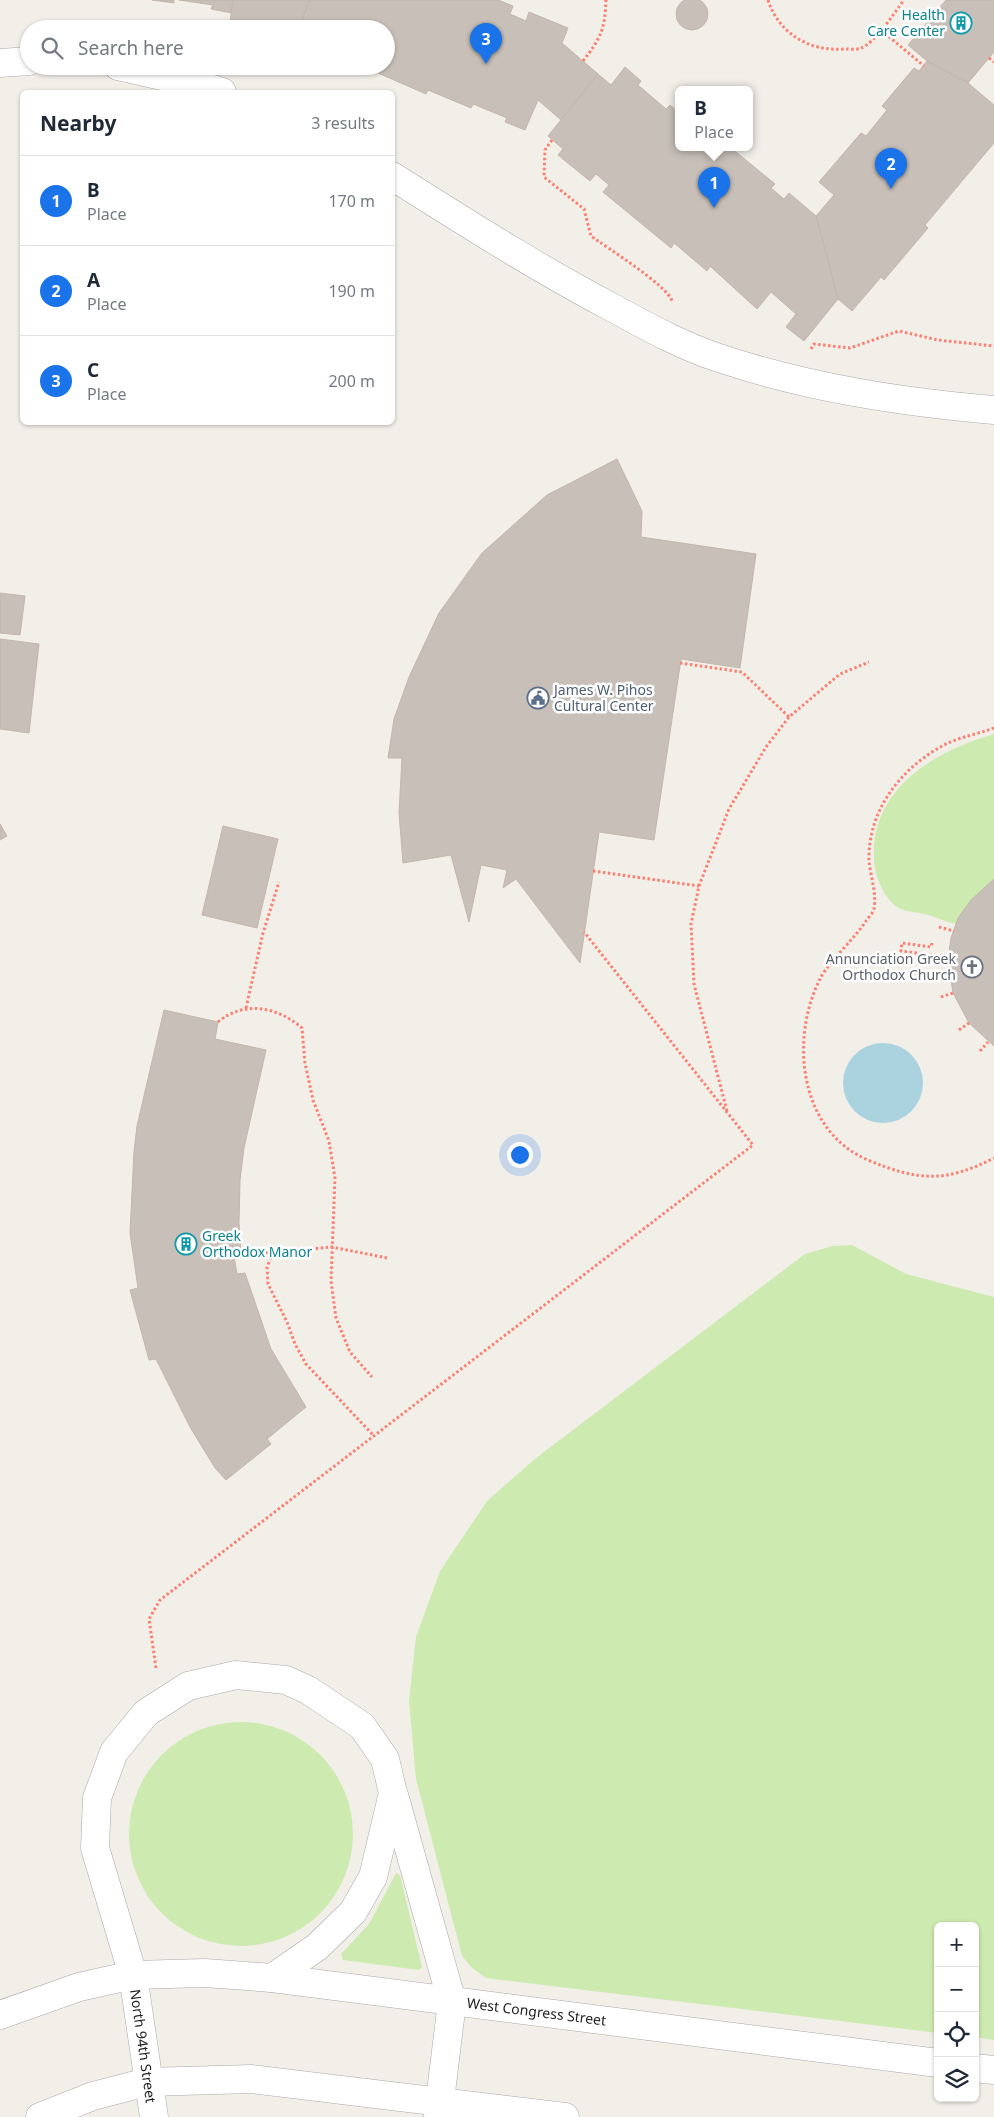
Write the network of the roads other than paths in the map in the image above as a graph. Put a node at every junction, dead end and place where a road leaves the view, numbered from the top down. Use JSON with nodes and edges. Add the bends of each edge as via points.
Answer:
{"nodes":[{"id":1,"x":20,"y":62,"type":"edge"},
{"id":2,"x":0,"y":63,"type":"edge"},
{"id":3,"x":158,"y":75,"type":"edge"},
{"id":4,"x":215,"y":90,"type":"edge"},
{"id":5,"x":395,"y":178,"type":"edge"},
{"id":6,"x":994,"y":410,"type":"edge"},
{"id":7,"x":394,"y":1794,"type":"junction"},
{"id":8,"x":133,"y":1975,"type":"junction"},
{"id":9,"x":272,"y":1978,"type":"junction"},
{"id":10,"x":452,"y":2002,"type":"junction"},
{"id":11,"x":0,"y":2015,"type":"edge"},
{"id":12,"x":934,"y":2062,"type":"edge"},
{"id":13,"x":979,"y":2068,"type":"edge"},
{"id":14,"x":994,"y":2070,"type":"edge"},
{"id":15,"x":147,"y":2082,"type":"junction"},
{"id":16,"x":439,"y":2110,"type":"edge"},
{"id":17,"x":40,"y":2117,"type":"edge"},
{"id":18,"x":154,"y":2117,"type":"edge"},
{"id":19,"x":564,"y":2117,"type":"edge"}],
"edges":[{"from":1,"to":2,"type":"street"},
{"from":3,"to":4,"type":"street"},
{"from":5,"to":6,"type":"street","via":[[571,286],[667,337],[718,358],[872,397]]},
{"from":7,"to":8,"type":"street","name":"North 94th Street","via":[[384,1759],[362,1726],[308,1690],[286,1680],[236,1675],[188,1686],[146,1713],[114,1752],[97,1798],[95,1848]]},
{"from":7,"to":9,"type":"street","via":[[373,1877],[352,1912],[317,1947]]},
{"from":7,"to":10,"type":"street","name":"North 94th Street"},
{"from":8,"to":9,"type":"street","name":"West Congress Street","via":[[205,1973]]},
{"from":8,"to":11,"type":"street","name":"West Congress Street","via":[[79,1986]]},
{"from":8,"to":15,"type":"street","name":"North 94th Street"},
{"from":9,"to":10,"type":"street","name":"West Congress Street"},
{"from":10,"to":12,"type":"street","name":"West Congress Street"},
{"from":10,"to":16,"type":"street"},
{"from":13,"to":14,"type":"street"},
{"from":15,"to":16,"type":"street","via":[[251,2079]]},
{"from":15,"to":17,"type":"street","via":[[93,2096]]},
{"from":15,"to":18,"type":"street","name":"North 94th Street"},
{"from":16,"to":19,"type":"street"}]}
